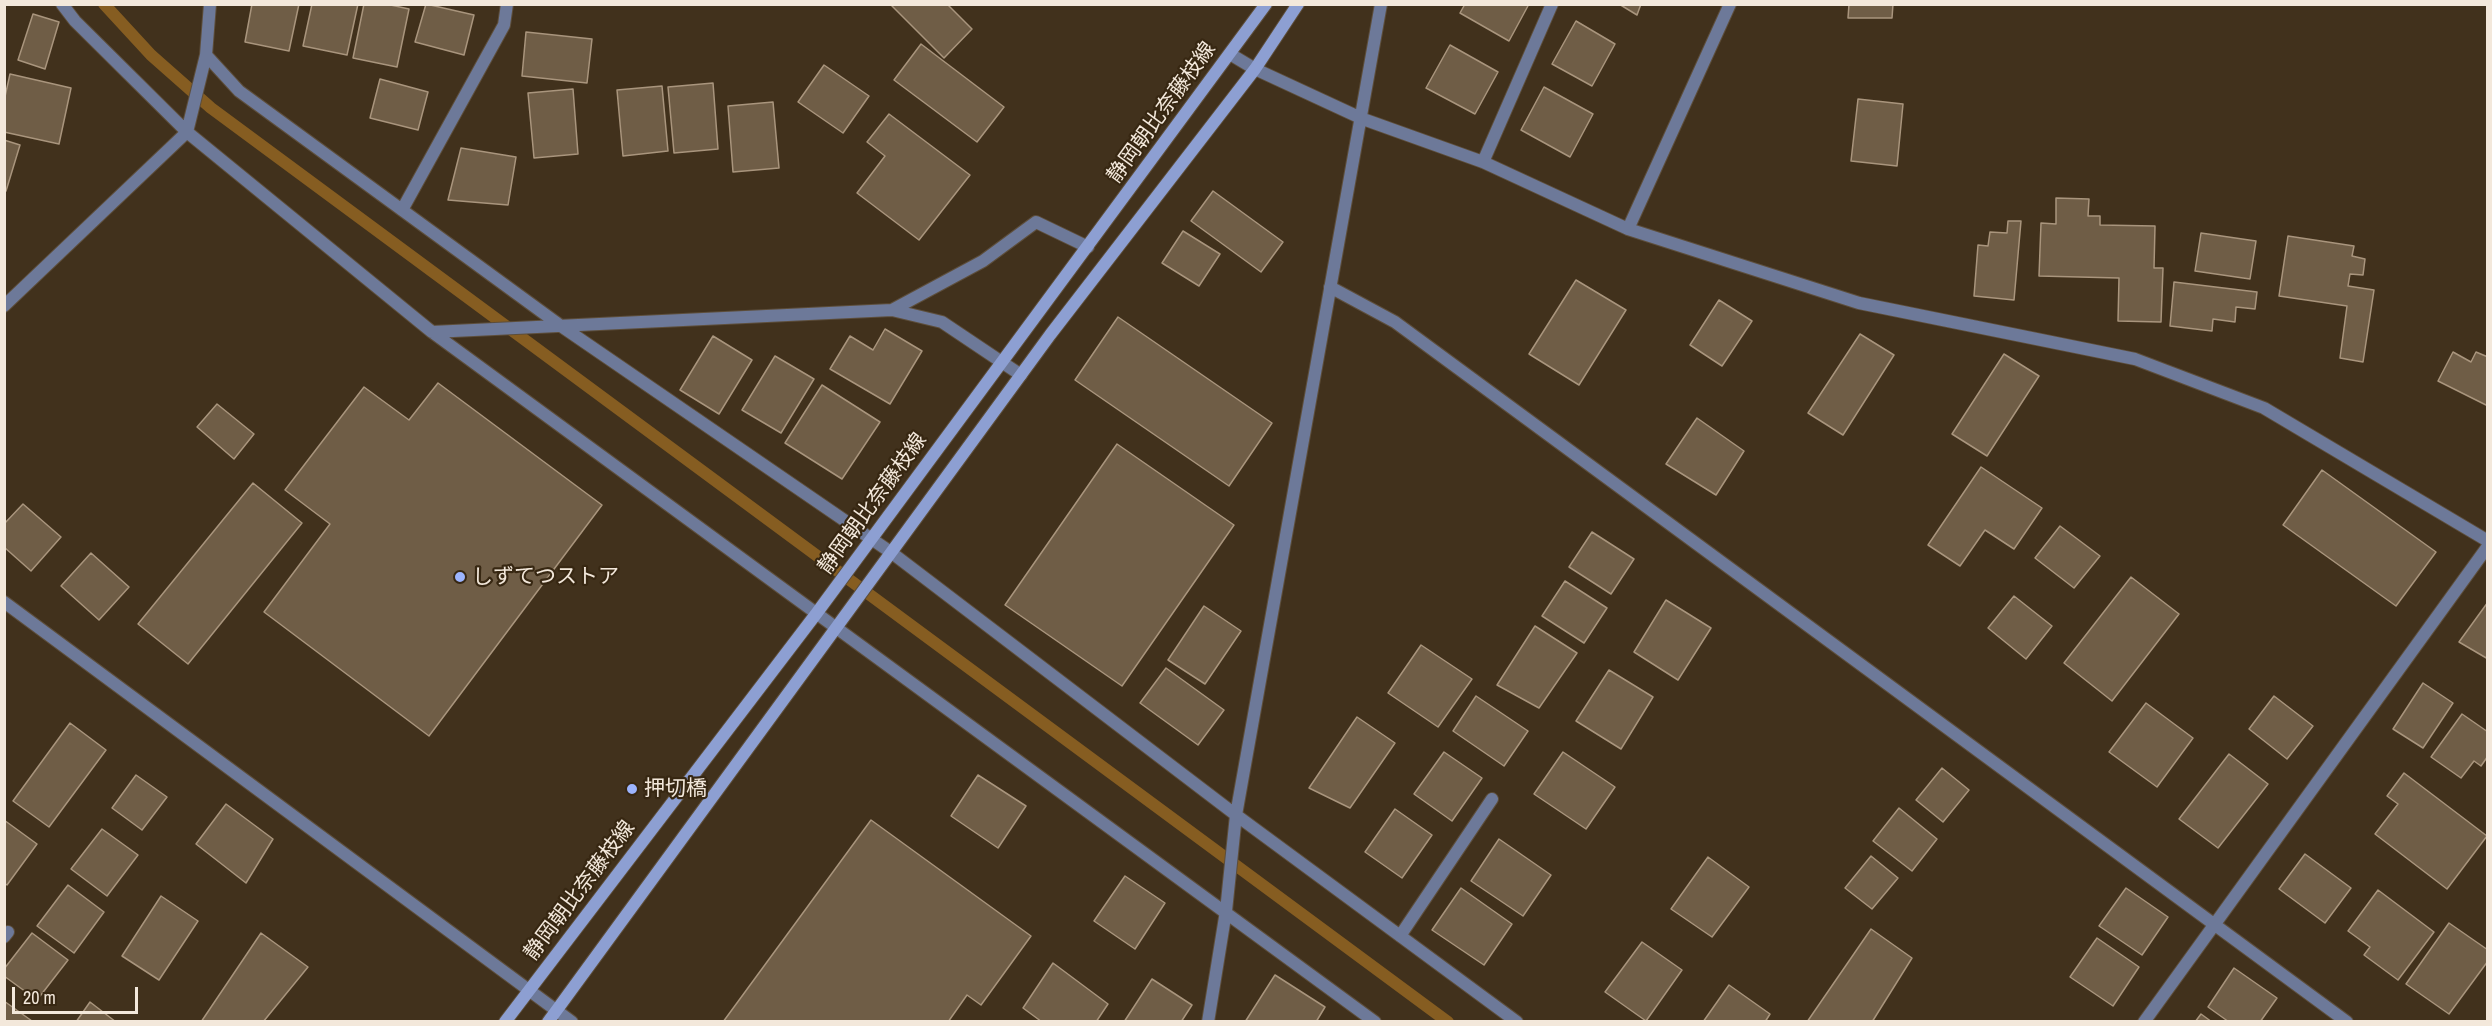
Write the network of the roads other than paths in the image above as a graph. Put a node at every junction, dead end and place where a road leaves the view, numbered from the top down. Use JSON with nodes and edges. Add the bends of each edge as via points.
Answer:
{"nodes":[{"id":1,"x":62,"y":4,"type":"edge"},
{"id":2,"x":210,"y":4,"type":"edge"},
{"id":3,"x":507,"y":4,"type":"edge"},
{"id":4,"x":1266,"y":4,"type":"edge"},
{"id":5,"x":1298,"y":4,"type":"edge"},
{"id":6,"x":1381,"y":4,"type":"edge"},
{"id":7,"x":1552,"y":4,"type":"edge"},
{"id":8,"x":1730,"y":4,"type":"edge"},
{"id":9,"x":1230,"y":54,"type":"junction"},
{"id":10,"x":206,"y":55,"type":"junction"},
{"id":11,"x":1255,"y":69,"type":"junction"},
{"id":12,"x":1363,"y":119,"type":"junction"},
{"id":13,"x":187,"y":132,"type":"junction"},
{"id":14,"x":1483,"y":162,"type":"junction"},
{"id":15,"x":402,"y":210,"type":"junction"},
{"id":16,"x":1628,"y":229,"type":"junction"},
{"id":17,"x":1088,"y":247,"type":"junction"},
{"id":18,"x":1330,"y":286,"type":"junction"},
{"id":19,"x":4,"y":306,"type":"edge"},
{"id":20,"x":892,"y":310,"type":"junction"},
{"id":21,"x":561,"y":326,"type":"junction"},
{"id":22,"x":432,"y":332,"type":"junction"},
{"id":23,"x":1003,"y":361,"type":"junction"},
{"id":24,"x":1021,"y":375,"type":"junction"},
{"id":25,"x":872,"y":539,"type":"junction"},
{"id":26,"x":2487,"y":540,"type":"edge"},
{"id":27,"x":2487,"y":546,"type":"edge"},
{"id":28,"x":892,"y":554,"type":"junction"},
{"id":29,"x":4,"y":602,"type":"edge"},
{"id":30,"x":816,"y":614,"type":"junction"},
{"id":31,"x":836,"y":630,"type":"junction"},
{"id":32,"x":1492,"y":799,"type":"dead end"},
{"id":33,"x":1236,"y":815,"type":"junction"},
{"id":34,"x":1226,"y":911,"type":"junction"},
{"id":35,"x":2215,"y":925,"type":"junction"},
{"id":36,"x":1400,"y":936,"type":"junction"},
{"id":37,"x":529,"y":991,"type":"junction"},
{"id":38,"x":556,"y":1010,"type":"junction"},
{"id":39,"x":505,"y":1022,"type":"edge"},
{"id":40,"x":548,"y":1022,"type":"edge"},
{"id":41,"x":572,"y":1022,"type":"edge"},
{"id":42,"x":1208,"y":1022,"type":"edge"},
{"id":43,"x":1375,"y":1022,"type":"edge"},
{"id":44,"x":1517,"y":1022,"type":"edge"},
{"id":45,"x":2144,"y":1022,"type":"edge"},
{"id":46,"x":2347,"y":1022,"type":"edge"}],
"edges":[{"from":1,"to":13,"type":"street"},
{"from":2,"to":10,"type":"street"},
{"from":3,"to":15,"type":"street","via":[[504,25]]},
{"from":4,"to":9,"type":"main road","name":"静岡朝比奈藤枝線"},
{"from":5,"to":11,"type":"main road","name":"静岡朝比奈藤枝線"},
{"from":6,"to":12,"type":"street"},
{"from":7,"to":14,"type":"street"},
{"from":8,"to":16,"type":"street"},
{"from":9,"to":11,"type":"street"},
{"from":9,"to":17,"type":"main road","name":"静岡朝比奈藤枝線"},
{"from":10,"to":13,"type":"street"},
{"from":10,"to":15,"type":"street","via":[[239,91]]},
{"from":11,"to":12,"type":"street"},
{"from":11,"to":24,"type":"main road","name":"静岡朝比奈藤枝線"},
{"from":12,"to":14,"type":"street"},
{"from":12,"to":18,"type":"street"},
{"from":13,"to":19,"type":"street"},
{"from":13,"to":22,"type":"street"},
{"from":14,"to":16,"type":"street"},
{"from":15,"to":21,"type":"street"},
{"from":16,"to":26,"type":"street","via":[[1859,303],[2135,359],[2264,408]]},
{"from":17,"to":20,"type":"street","via":[[1036,222],[983,261]]},
{"from":17,"to":23,"type":"main road","name":"静岡朝比奈藤枝線"},
{"from":18,"to":33,"type":"street"},
{"from":18,"to":35,"type":"street","via":[[1395,322]]},
{"from":20,"to":21,"type":"street"},
{"from":20,"to":23,"type":"street","via":[[942,322]]},
{"from":21,"to":22,"type":"street"},
{"from":21,"to":25,"type":"street"},
{"from":22,"to":30,"type":"street"},
{"from":23,"to":24,"type":"street"},
{"from":23,"to":25,"type":"main road","name":"静岡朝比奈藤枝線"},
{"from":24,"to":28,"type":"main road","name":"静岡朝比奈藤枝線"},
{"from":25,"to":28,"type":"street"},
{"from":25,"to":30,"type":"main road","name":"静岡朝比奈藤枝線"},
{"from":27,"to":35,"type":"street"},
{"from":28,"to":31,"type":"main road","name":"静岡朝比奈藤枝線"},
{"from":28,"to":33,"type":"street"},
{"from":29,"to":37,"type":"street"},
{"from":30,"to":31,"type":"street"},
{"from":30,"to":37,"type":"main road","name":"静岡朝比奈藤枝線"},
{"from":31,"to":34,"type":"street"},
{"from":31,"to":38,"type":"main road","name":"静岡朝比奈藤枝線"},
{"from":32,"to":36,"type":"street"},
{"from":33,"to":34,"type":"street"},
{"from":33,"to":36,"type":"street"},
{"from":34,"to":42,"type":"street"},
{"from":34,"to":43,"type":"street"},
{"from":35,"to":45,"type":"street"},
{"from":35,"to":46,"type":"street"},
{"from":36,"to":44,"type":"street"},
{"from":37,"to":38,"type":"street"},
{"from":37,"to":39,"type":"main road","name":"静岡朝比奈藤枝線"},
{"from":38,"to":40,"type":"main road","name":"静岡朝比奈藤枝線"},
{"from":38,"to":41,"type":"street"}]}
